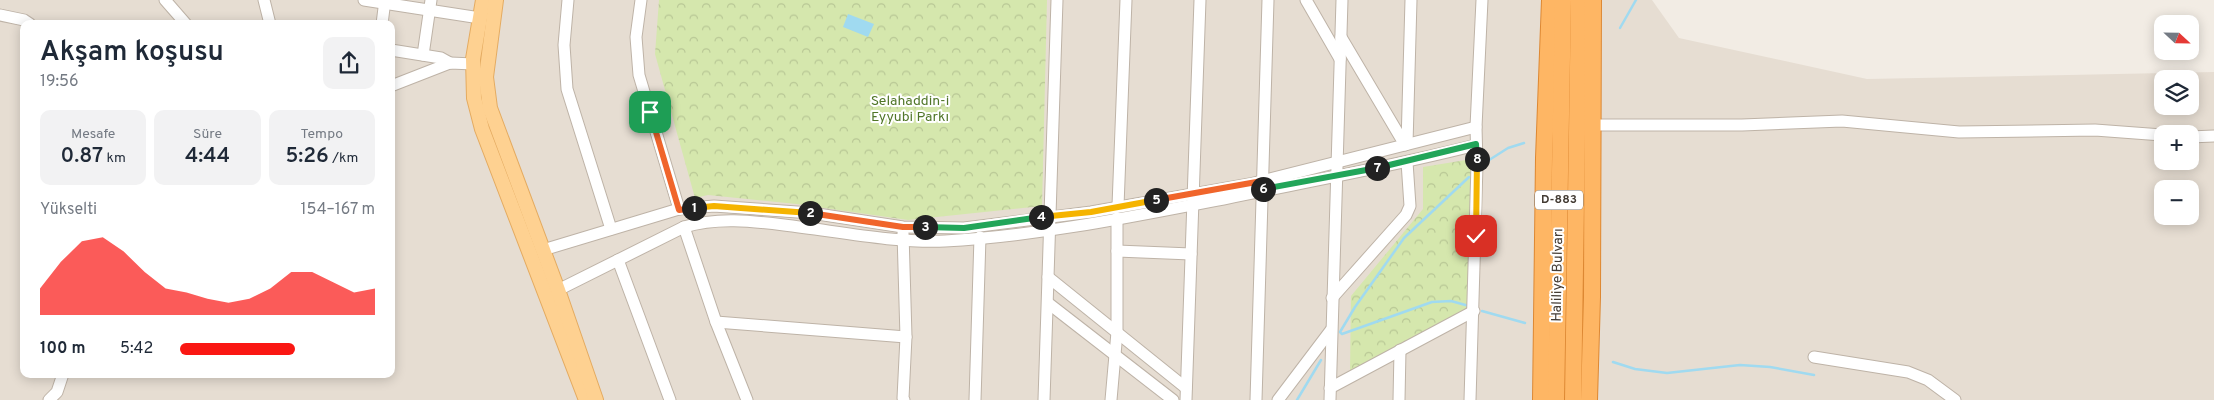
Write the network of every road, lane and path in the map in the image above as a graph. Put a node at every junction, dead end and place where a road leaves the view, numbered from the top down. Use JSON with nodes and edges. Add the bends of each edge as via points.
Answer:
{"nodes":[{"id":1,"x":165,"y":0,"type":"edge"},
{"id":2,"x":264,"y":0,"type":"edge"},
{"id":3,"x":364,"y":0,"type":"edge"},
{"id":4,"x":483,"y":0,"type":"edge"},
{"id":5,"x":496,"y":0,"type":"edge"},
{"id":6,"x":568,"y":0,"type":"edge"},
{"id":7,"x":641,"y":0,"type":"edge"},
{"id":8,"x":1057,"y":0,"type":"edge"},
{"id":9,"x":1126,"y":0,"type":"edge"},
{"id":10,"x":1200,"y":0,"type":"edge"},
{"id":11,"x":1268,"y":0,"type":"edge"},
{"id":12,"x":1306,"y":0,"type":"edge"},
{"id":13,"x":1342,"y":0,"type":"edge"},
{"id":14,"x":1411,"y":0,"type":"edge"},
{"id":15,"x":1482,"y":0,"type":"edge"},
{"id":16,"x":1552,"y":0,"type":"edge"},
{"id":17,"x":1563,"y":0,"type":"edge"},
{"id":18,"x":1580,"y":0,"type":"edge"},
{"id":19,"x":1591,"y":0,"type":"edge"},
{"id":20,"x":384,"y":2,"type":"edge"},
{"id":21,"x":430,"y":5,"type":"edge"},
{"id":22,"x":0,"y":15,"type":"edge"},
{"id":23,"x":480,"y":18,"type":"junction"},
{"id":24,"x":24,"y":20,"type":"edge"},
{"id":25,"x":182,"y":20,"type":"edge"},
{"id":26,"x":269,"y":20,"type":"edge"},
{"id":27,"x":382,"y":20,"type":"edge"},
{"id":28,"x":1341,"y":37,"type":"junction"},
{"id":29,"x":395,"y":51,"type":"edge"},
{"id":30,"x":423,"y":55,"type":"junction"},
{"id":31,"x":1340,"y":60,"type":"junction"},
{"id":32,"x":450,"y":63,"type":"junction"},
{"id":33,"x":474,"y":64,"type":"junction"},
{"id":34,"x":395,"y":84,"type":"edge"},
{"id":35,"x":1593,"y":125,"type":"junction"},
{"id":36,"x":1476,"y":127,"type":"junction"},
{"id":37,"x":1577,"y":129,"type":"junction"},
{"id":38,"x":1559,"y":130,"type":"junction"},
{"id":39,"x":2154,"y":134,"type":"edge"},
{"id":40,"x":2214,"y":136,"type":"edge"},
{"id":41,"x":2199,"y":137,"type":"edge"},
{"id":42,"x":1476,"y":144,"type":"junction"},
{"id":43,"x":1406,"y":145,"type":"junction"},
{"id":44,"x":1407,"y":162,"type":"junction"},
{"id":45,"x":1336,"y":164,"type":"junction"},
{"id":46,"x":1337,"y":176,"type":"junction"},
{"id":47,"x":1263,"y":186,"type":"junction"},
{"id":48,"x":1193,"y":199,"type":"junction"},
{"id":49,"x":679,"y":210,"type":"junction"},
{"id":50,"x":1118,"y":212,"type":"junction"},
{"id":51,"x":1049,"y":216,"type":"junction"},
{"id":52,"x":684,"y":226,"type":"junction"},
{"id":53,"x":903,"y":227,"type":"junction"},
{"id":54,"x":611,"y":229,"type":"junction"},
{"id":55,"x":1050,"y":229,"type":"junction"},
{"id":56,"x":980,"y":237,"type":"junction"},
{"id":57,"x":904,"y":241,"type":"junction"},
{"id":58,"x":543,"y":250,"type":"junction"},
{"id":59,"x":1117,"y":251,"type":"junction"},
{"id":60,"x":1191,"y":254,"type":"junction"},
{"id":61,"x":618,"y":260,"type":"junction"},
{"id":62,"x":1048,"y":276,"type":"junction"},
{"id":63,"x":558,"y":290,"type":"junction"},
{"id":64,"x":1332,"y":298,"type":"junction"},
{"id":65,"x":1048,"y":303,"type":"junction"},
{"id":66,"x":1474,"y":310,"type":"junction"},
{"id":67,"x":716,"y":322,"type":"junction"},
{"id":68,"x":1331,"y":330,"type":"junction"},
{"id":69,"x":1117,"y":332,"type":"junction"},
{"id":70,"x":906,"y":337,"type":"junction"},
{"id":71,"x":1400,"y":350,"type":"junction"},
{"id":72,"x":1115,"y":354,"type":"junction"},
{"id":73,"x":1814,"y":357,"type":"dead end"},
{"id":74,"x":62,"y":378,"type":"edge"},
{"id":75,"x":1330,"y":388,"type":"junction"},
{"id":76,"x":1186,"y":394,"type":"edge"},
{"id":77,"x":1555,"y":396,"type":"edge"},
{"id":78,"x":1573,"y":398,"type":"edge"},
{"id":79,"x":49,"y":400,"type":"edge"},
{"id":80,"x":586,"y":400,"type":"edge"},
{"id":81,"x":596,"y":400,"type":"edge"},
{"id":82,"x":670,"y":400,"type":"edge"},
{"id":83,"x":747,"y":400,"type":"edge"},
{"id":84,"x":904,"y":400,"type":"edge"},
{"id":85,"x":975,"y":400,"type":"edge"},
{"id":86,"x":1044,"y":400,"type":"edge"},
{"id":87,"x":1111,"y":400,"type":"edge"},
{"id":88,"x":1173,"y":400,"type":"edge"},
{"id":89,"x":1256,"y":400,"type":"edge"},
{"id":90,"x":1278,"y":400,"type":"edge"},
{"id":91,"x":1330,"y":400,"type":"edge"},
{"id":92,"x":1399,"y":400,"type":"edge"},
{"id":93,"x":1470,"y":400,"type":"edge"},
{"id":94,"x":1542,"y":400,"type":"edge"},
{"id":95,"x":1589,"y":400,"type":"edge"},
{"id":96,"x":1955,"y":400,"type":"edge"}],
"edges":[{"from":1,"to":25,"type":"street"},
{"from":2,"to":26,"type":"street"},
{"from":3,"to":20,"type":"street"},
{"from":4,"to":23,"type":"main road"},
{"from":5,"to":58,"type":"main road","via":[[486,78],[490,108]]},
{"from":6,"to":54,"type":"street","via":[[564,46],[567,89]]},
{"from":7,"to":49,"type":"street","via":[[636,37],[639,74]]},
{"from":8,"to":51,"type":"street"},
{"from":9,"to":50,"type":"street"},
{"from":10,"to":48,"type":"street"},
{"from":11,"to":47,"type":"street"},
{"from":12,"to":31,"type":"street"},
{"from":13,"to":28,"type":"street"},
{"from":14,"to":43,"type":"street"},
{"from":15,"to":36,"type":"street"},
{"from":16,"to":38,"type":"highway"},
{"from":16,"to":94,"type":"highway","via":[[1544,158]]},
{"from":17,"to":38,"type":"highway","name":"Haliliye Bulvarı","number":"D-883"},
{"from":18,"to":37,"type":"highway","name":"Haliliye Bulvarı","number":"D-883"},
{"from":19,"to":35,"type":"highway"},
{"from":19,"to":37,"type":"highway"},
{"from":20,"to":21,"type":"street"},
{"from":20,"to":27,"type":"street"},
{"from":21,"to":23,"type":"street"},
{"from":21,"to":30,"type":"street"},
{"from":22,"to":24,"type":"street"},
{"from":23,"to":33,"type":"main road"},
{"from":28,"to":31,"type":"street"},
{"from":28,"to":43,"type":"street"},
{"from":29,"to":30,"type":"street"},
{"from":30,"to":32,"type":"street"},
{"from":31,"to":45,"type":"street"},
{"from":32,"to":33,"type":"street"},
{"from":32,"to":34,"type":"street"},
{"from":33,"to":80,"type":"main road","via":[[474,98],[482,129]]},
{"from":35,"to":39,"type":"street","via":[[1842,121],[1959,132],[2095,130]]},
{"from":35,"to":95,"type":"highway"},
{"from":36,"to":42,"type":"street"},
{"from":36,"to":43,"type":"street"},
{"from":37,"to":78,"type":"highway","name":"Haliliye Bulvarı","number":"D-883"},
{"from":38,"to":77,"type":"highway","name":"Haliliye Bulvarı","number":"D-883"},
{"from":40,"to":41,"type":"street"},
{"from":42,"to":44,"type":"street"},
{"from":42,"to":66,"type":"street"},
{"from":43,"to":45,"type":"street"},
{"from":44,"to":46,"type":"street"},
{"from":44,"to":64,"type":"street","via":[[1410,206],[1406,215]]},
{"from":45,"to":46,"type":"street"},
{"from":45,"to":47,"type":"street"},
{"from":46,"to":47,"type":"street"},
{"from":46,"to":64,"type":"street"},
{"from":47,"to":48,"type":"street"},
{"from":47,"to":89,"type":"street"},
{"from":48,"to":50,"type":"street"},
{"from":48,"to":60,"type":"street"},
{"from":49,"to":53,"type":"street","via":[[714,206],[801,212]]},
{"from":49,"to":54,"type":"street"},
{"from":50,"to":51,"type":"street"},
{"from":50,"to":55,"type":"street"},
{"from":50,"to":59,"type":"street"},
{"from":51,"to":53,"type":"street","via":[[964,228]]},
{"from":51,"to":55,"type":"street"},
{"from":52,"to":57,"type":"street","via":[[703,221],[751,221]]},
{"from":52,"to":61,"type":"street"},
{"from":52,"to":67,"type":"street"},
{"from":53,"to":57,"type":"street"},
{"from":54,"to":58,"type":"street"},
{"from":55,"to":56,"type":"street"},
{"from":55,"to":62,"type":"street"},
{"from":56,"to":57,"type":"street"},
{"from":56,"to":85,"type":"street"},
{"from":57,"to":70,"type":"street"},
{"from":58,"to":63,"type":"main road"},
{"from":59,"to":60,"type":"street"},
{"from":59,"to":69,"type":"street"},
{"from":60,"to":76,"type":"street"},
{"from":61,"to":63,"type":"street"},
{"from":61,"to":82,"type":"street"},
{"from":62,"to":65,"type":"street"},
{"from":62,"to":69,"type":"street"},
{"from":63,"to":81,"type":"main road"},
{"from":64,"to":68,"type":"street"},
{"from":65,"to":72,"type":"street"},
{"from":65,"to":86,"type":"street"},
{"from":66,"to":71,"type":"street"},
{"from":66,"to":93,"type":"street"},
{"from":67,"to":70,"type":"street"},
{"from":67,"to":83,"type":"street"},
{"from":68,"to":75,"type":"street"},
{"from":68,"to":90,"type":"street"},
{"from":69,"to":72,"type":"street"},
{"from":69,"to":76,"type":"street"},
{"from":70,"to":84,"type":"street"},
{"from":71,"to":75,"type":"street"},
{"from":71,"to":92,"type":"street"},
{"from":72,"to":87,"type":"street"},
{"from":72,"to":88,"type":"street"},
{"from":73,"to":96,"type":"street","via":[[1908,372],[1928,380]]},
{"from":74,"to":79,"type":"street","via":[[57,392]]},
{"from":75,"to":91,"type":"street"}]}
